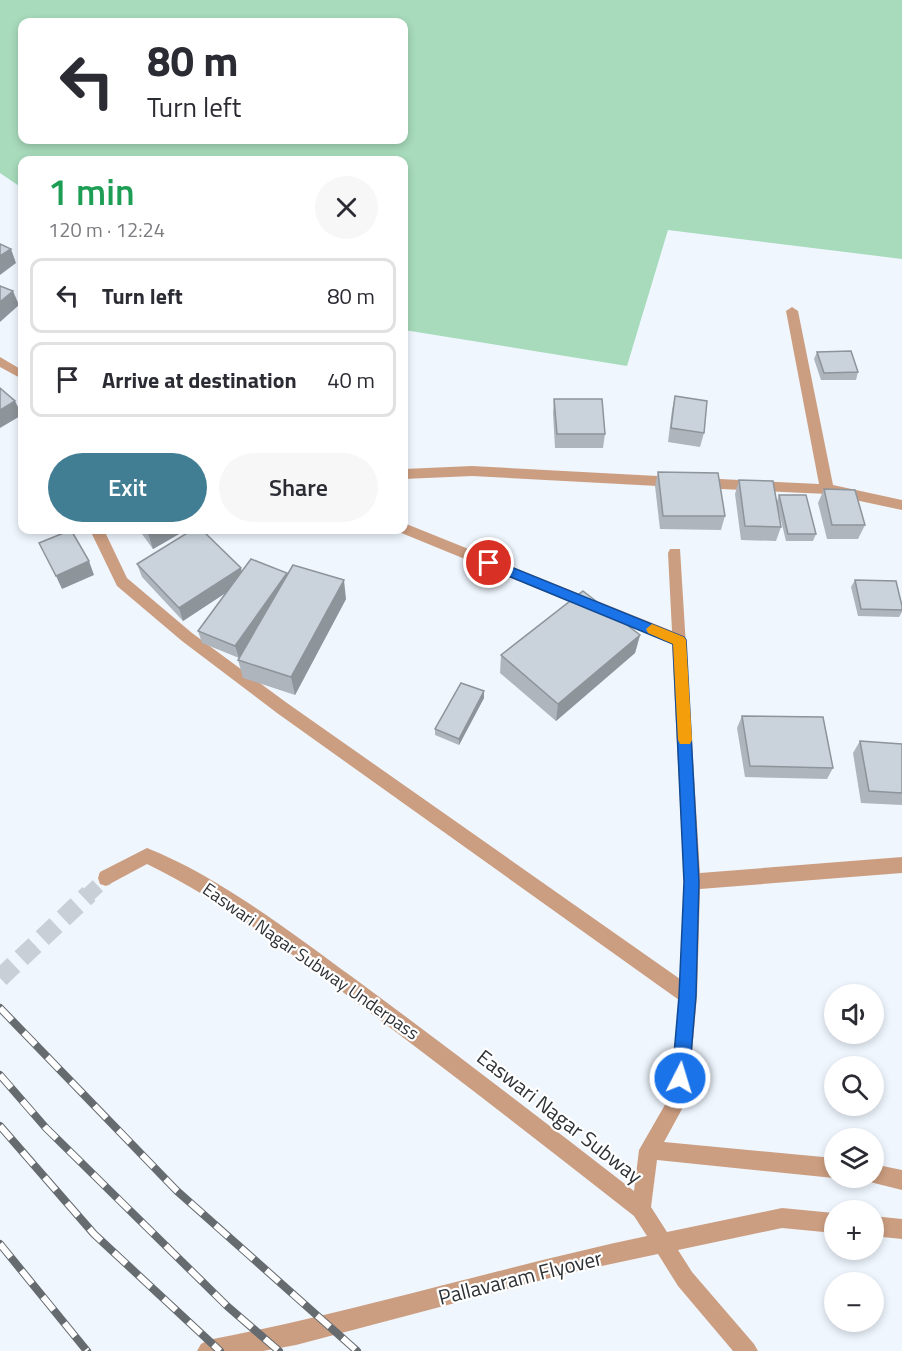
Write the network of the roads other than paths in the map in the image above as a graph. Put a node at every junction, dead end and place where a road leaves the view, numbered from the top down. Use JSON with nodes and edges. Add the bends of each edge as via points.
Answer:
{"nodes":[{"id":1,"x":792,"y":311,"type":"dead end"},
{"id":2,"x":0,"y":361,"type":"edge"},
{"id":3,"x":18,"y":372,"type":"edge"},
{"id":4,"x":408,"y":474,"type":"edge"},
{"id":5,"x":827,"y":489,"type":"junction"},
{"id":6,"x":902,"y":505,"type":"edge"},
{"id":7,"x":408,"y":530,"type":"edge"},
{"id":8,"x":99,"y":534,"type":"edge"},
{"id":9,"x":675,"y":554,"type":"dead end"},
{"id":10,"x":680,"y":640,"type":"junction"},
{"id":11,"x":902,"y":865,"type":"edge"},
{"id":12,"x":106,"y":878,"type":"tunnel mouth"},
{"id":13,"x":692,"y":882,"type":"junction"},
{"id":14,"x":688,"y":996,"type":"junction"},
{"id":15,"x":450,"y":1060,"type":"joint"},
{"id":16,"x":649,"y":1150,"type":"junction"},
{"id":17,"x":824,"y":1167,"type":"edge"},
{"id":18,"x":884,"y":1176,"type":"edge"},
{"id":19,"x":902,"y":1180,"type":"edge"},
{"id":20,"x":641,"y":1209,"type":"junction"},
{"id":21,"x":824,"y":1222,"type":"edge"},
{"id":22,"x":884,"y":1227,"type":"edge"},
{"id":23,"x":902,"y":1229,"type":"edge"},
{"id":24,"x":208,"y":1351,"type":"edge"},
{"id":25,"x":747,"y":1351,"type":"edge"}],
"edges":[{"from":1,"to":5,"type":"street"},
{"from":2,"to":3,"type":"street"},
{"from":4,"to":5,"type":"street","via":[[472,471]]},
{"from":5,"to":6,"type":"street"},
{"from":7,"to":10,"type":"street"},
{"from":8,"to":14,"type":"street","via":[[122,582],[187,637]]},
{"from":9,"to":10,"type":"street"},
{"from":10,"to":13,"type":"street"},
{"from":11,"to":13,"type":"street"},
{"from":12,"to":15,"type":"street","name":"Easwari Nagar Subway Underpass","via":[[147,856],[195,879],[292,944]]},
{"from":13,"to":14,"type":"street"},
{"from":14,"to":16,"type":"street","via":[[679,1098]]},
{"from":15,"to":20,"type":"street","name":"Easwari Nagar Subway"},
{"from":16,"to":17,"type":"street"},
{"from":16,"to":20,"type":"street"},
{"from":18,"to":19,"type":"street"},
{"from":20,"to":25,"type":"street","name":"Easwari Nagar Subway","via":[[686,1279]]},
{"from":21,"to":24,"type":"street","name":"Pallavaram Flyover","via":[[771,1220],[569,1263],[296,1334]]},
{"from":22,"to":23,"type":"street"}]}
